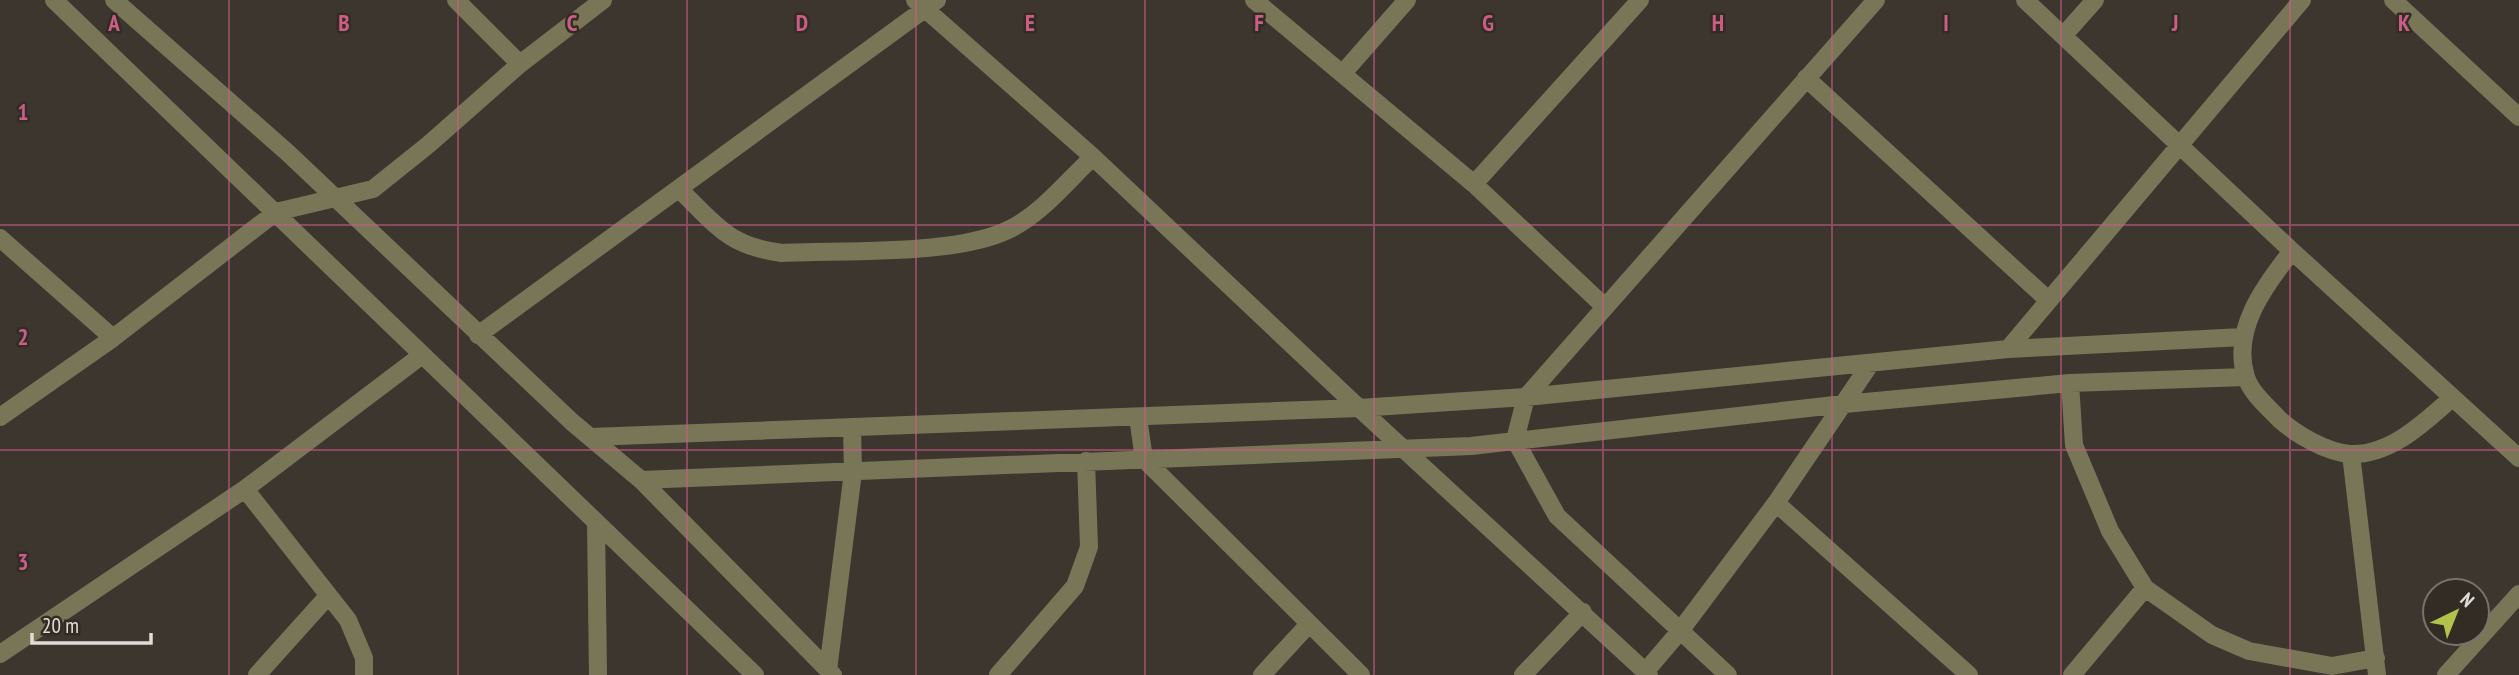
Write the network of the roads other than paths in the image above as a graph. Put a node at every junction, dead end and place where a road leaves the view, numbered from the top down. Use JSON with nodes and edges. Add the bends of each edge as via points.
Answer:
{"nodes":[{"id":1,"x":54,"y":0,"type":"edge"},
{"id":2,"x":114,"y":0,"type":"edge"},
{"id":3,"x":456,"y":0,"type":"edge"},
{"id":4,"x":603,"y":0,"type":"edge"},
{"id":5,"x":1254,"y":0,"type":"edge"},
{"id":6,"x":1407,"y":0,"type":"edge"},
{"id":7,"x":1640,"y":0,"type":"edge"},
{"id":8,"x":1876,"y":0,"type":"edge"},
{"id":9,"x":2025,"y":0,"type":"edge"},
{"id":10,"x":2095,"y":0,"type":"edge"},
{"id":11,"x":2302,"y":0,"type":"edge"},
{"id":12,"x":2393,"y":0,"type":"edge"},
{"id":13,"x":925,"y":3,"type":"edge"},
{"id":14,"x":2063,"y":36,"type":"junction"},
{"id":15,"x":520,"y":64,"type":"junction"},
{"id":16,"x":1343,"y":73,"type":"junction"},
{"id":17,"x":1806,"y":78,"type":"junction"},
{"id":18,"x":2519,"y":117,"type":"edge"},
{"id":19,"x":2178,"y":144,"type":"junction"},
{"id":20,"x":1093,"y":156,"type":"junction"},
{"id":21,"x":1474,"y":184,"type":"junction"},
{"id":22,"x":679,"y":189,"type":"junction"},
{"id":23,"x":333,"y":197,"type":"junction"},
{"id":24,"x":276,"y":212,"type":"junction"},
{"id":25,"x":0,"y":238,"type":"edge"},
{"id":26,"x":2292,"y":251,"type":"junction"},
{"id":27,"x":2048,"y":300,"type":"junction"},
{"id":28,"x":1605,"y":307,"type":"junction"},
{"id":29,"x":478,"y":335,"type":"junction"},
{"id":30,"x":2243,"y":337,"type":"junction"},
{"id":31,"x":113,"y":338,"type":"junction"},
{"id":32,"x":2008,"y":349,"type":"junction"},
{"id":33,"x":422,"y":355,"type":"junction"},
{"id":34,"x":1871,"y":363,"type":"junction"},
{"id":35,"x":2246,"y":377,"type":"junction"},
{"id":36,"x":2070,"y":383,"type":"junction"},
{"id":37,"x":1526,"y":397,"type":"junction"},
{"id":38,"x":2452,"y":398,"type":"junction"},
{"id":39,"x":1844,"y":404,"type":"junction"},
{"id":40,"x":1359,"y":408,"type":"junction"},
{"id":41,"x":0,"y":417,"type":"edge"},
{"id":42,"x":1138,"y":417,"type":"junction"},
{"id":43,"x":852,"y":427,"type":"junction"},
{"id":44,"x":591,"y":437,"type":"junction"},
{"id":45,"x":1515,"y":440,"type":"junction"},
{"id":46,"x":1406,"y":450,"type":"junction"},
{"id":47,"x":2351,"y":454,"type":"junction"},
{"id":48,"x":2519,"y":458,"type":"edge"},
{"id":49,"x":1144,"y":459,"type":"junction"},
{"id":50,"x":1086,"y":461,"type":"junction"},
{"id":51,"x":853,"y":472,"type":"junction"},
{"id":52,"x":641,"y":480,"type":"junction"},
{"id":53,"x":245,"y":489,"type":"junction"},
{"id":54,"x":1776,"y":503,"type":"junction"},
{"id":55,"x":596,"y":522,"type":"junction"},
{"id":56,"x":2145,"y":588,"type":"junction"},
{"id":57,"x":2519,"y":594,"type":"edge"},
{"id":58,"x":328,"y":596,"type":"junction"},
{"id":59,"x":1583,"y":612,"type":"junction"},
{"id":60,"x":1309,"y":624,"type":"junction"},
{"id":61,"x":1680,"y":631,"type":"junction"},
{"id":62,"x":0,"y":654,"type":"edge"},
{"id":63,"x":2376,"y":667,"type":"edge"},
{"id":64,"x":831,"y":672,"type":"edge"},
{"id":65,"x":2456,"y":672,"type":"edge"},
{"id":66,"x":1647,"y":673,"type":"edge"},
{"id":67,"x":257,"y":675,"type":"edge"},
{"id":68,"x":364,"y":675,"type":"edge"},
{"id":69,"x":598,"y":675,"type":"edge"},
{"id":70,"x":755,"y":675,"type":"edge"},
{"id":71,"x":998,"y":675,"type":"edge"},
{"id":72,"x":1262,"y":675,"type":"edge"},
{"id":73,"x":1361,"y":675,"type":"edge"},
{"id":74,"x":1523,"y":675,"type":"edge"},
{"id":75,"x":1728,"y":675,"type":"edge"},
{"id":76,"x":1969,"y":675,"type":"edge"},
{"id":77,"x":2072,"y":675,"type":"edge"}],
"edges":[{"from":1,"to":24,"type":"street"},
{"from":2,"to":23,"type":"street"},
{"from":3,"to":15,"type":"street"},
{"from":4,"to":15,"type":"street"},
{"from":5,"to":16,"type":"street"},
{"from":6,"to":16,"type":"street"},
{"from":7,"to":21,"type":"street"},
{"from":8,"to":17,"type":"street"},
{"from":9,"to":14,"type":"street"},
{"from":10,"to":14,"type":"street"},
{"from":11,"to":19,"type":"street"},
{"from":12,"to":18,"type":"street"},
{"from":13,"to":20,"type":"street"},
{"from":13,"to":22,"type":"street"},
{"from":14,"to":19,"type":"street"},
{"from":15,"to":23,"type":"street","via":[[373,189]]},
{"from":16,"to":21,"type":"street"},
{"from":17,"to":27,"type":"street"},
{"from":17,"to":28,"type":"street"},
{"from":19,"to":26,"type":"street"},
{"from":19,"to":27,"type":"street"},
{"from":20,"to":22,"type":"street","via":[[1012,229],[962,245],[782,253],[754,249],[729,238]]},
{"from":20,"to":40,"type":"street"},
{"from":21,"to":28,"type":"street"},
{"from":22,"to":29,"type":"street"},
{"from":23,"to":24,"type":"street"},
{"from":23,"to":29,"type":"street"},
{"from":24,"to":31,"type":"street"},
{"from":24,"to":33,"type":"street"},
{"from":25,"to":31,"type":"street"},
{"from":26,"to":30,"type":"street","via":[[2262,292]]},
{"from":26,"to":38,"type":"street"},
{"from":27,"to":32,"type":"street"},
{"from":28,"to":37,"type":"street"},
{"from":29,"to":44,"type":"street"},
{"from":30,"to":32,"type":"street"},
{"from":30,"to":35,"type":"street"},
{"from":31,"to":41,"type":"street"},
{"from":32,"to":34,"type":"street"},
{"from":33,"to":53,"type":"street"},
{"from":33,"to":55,"type":"street"},
{"from":34,"to":37,"type":"street"},
{"from":34,"to":39,"type":"street"},
{"from":35,"to":36,"type":"street"},
{"from":35,"to":47,"type":"street","via":[[2262,402],[2287,426],[2312,442]]},
{"from":36,"to":39,"type":"street"},
{"from":36,"to":56,"type":"street","via":[[2074,446],[2110,531]]},
{"from":37,"to":40,"type":"street"},
{"from":37,"to":45,"type":"street"},
{"from":38,"to":47,"type":"street","via":[[2386,447]]},
{"from":38,"to":48,"type":"street"},
{"from":39,"to":45,"type":"street"},
{"from":39,"to":54,"type":"street"},
{"from":40,"to":42,"type":"street"},
{"from":40,"to":46,"type":"street"},
{"from":42,"to":43,"type":"street"},
{"from":42,"to":49,"type":"street"},
{"from":43,"to":44,"type":"street"},
{"from":43,"to":51,"type":"street"},
{"from":44,"to":52,"type":"street"},
{"from":45,"to":46,"type":"street"},
{"from":45,"to":61,"type":"street","via":[[1557,516]]},
{"from":46,"to":49,"type":"street"},
{"from":46,"to":59,"type":"street"},
{"from":47,"to":63,"type":"street"},
{"from":49,"to":50,"type":"street"},
{"from":49,"to":60,"type":"street"},
{"from":50,"to":51,"type":"street"},
{"from":50,"to":71,"type":"street","via":[[1088,547],[1075,586]]},
{"from":51,"to":52,"type":"street"},
{"from":51,"to":64,"type":"street"},
{"from":52,"to":64,"type":"street"},
{"from":53,"to":58,"type":"street"},
{"from":53,"to":62,"type":"street"},
{"from":54,"to":61,"type":"street"},
{"from":54,"to":76,"type":"street"},
{"from":55,"to":69,"type":"street"},
{"from":55,"to":70,"type":"street"},
{"from":56,"to":63,"type":"street","via":[[2212,635],[2249,651],[2332,666]]},
{"from":56,"to":77,"type":"street"},
{"from":57,"to":65,"type":"street"},
{"from":58,"to":67,"type":"street"},
{"from":58,"to":68,"type":"street","via":[[356,636]]},
{"from":59,"to":66,"type":"street"},
{"from":59,"to":74,"type":"street"},
{"from":60,"to":72,"type":"street"},
{"from":60,"to":73,"type":"street"},
{"from":61,"to":66,"type":"street"},
{"from":61,"to":75,"type":"street"}]}
